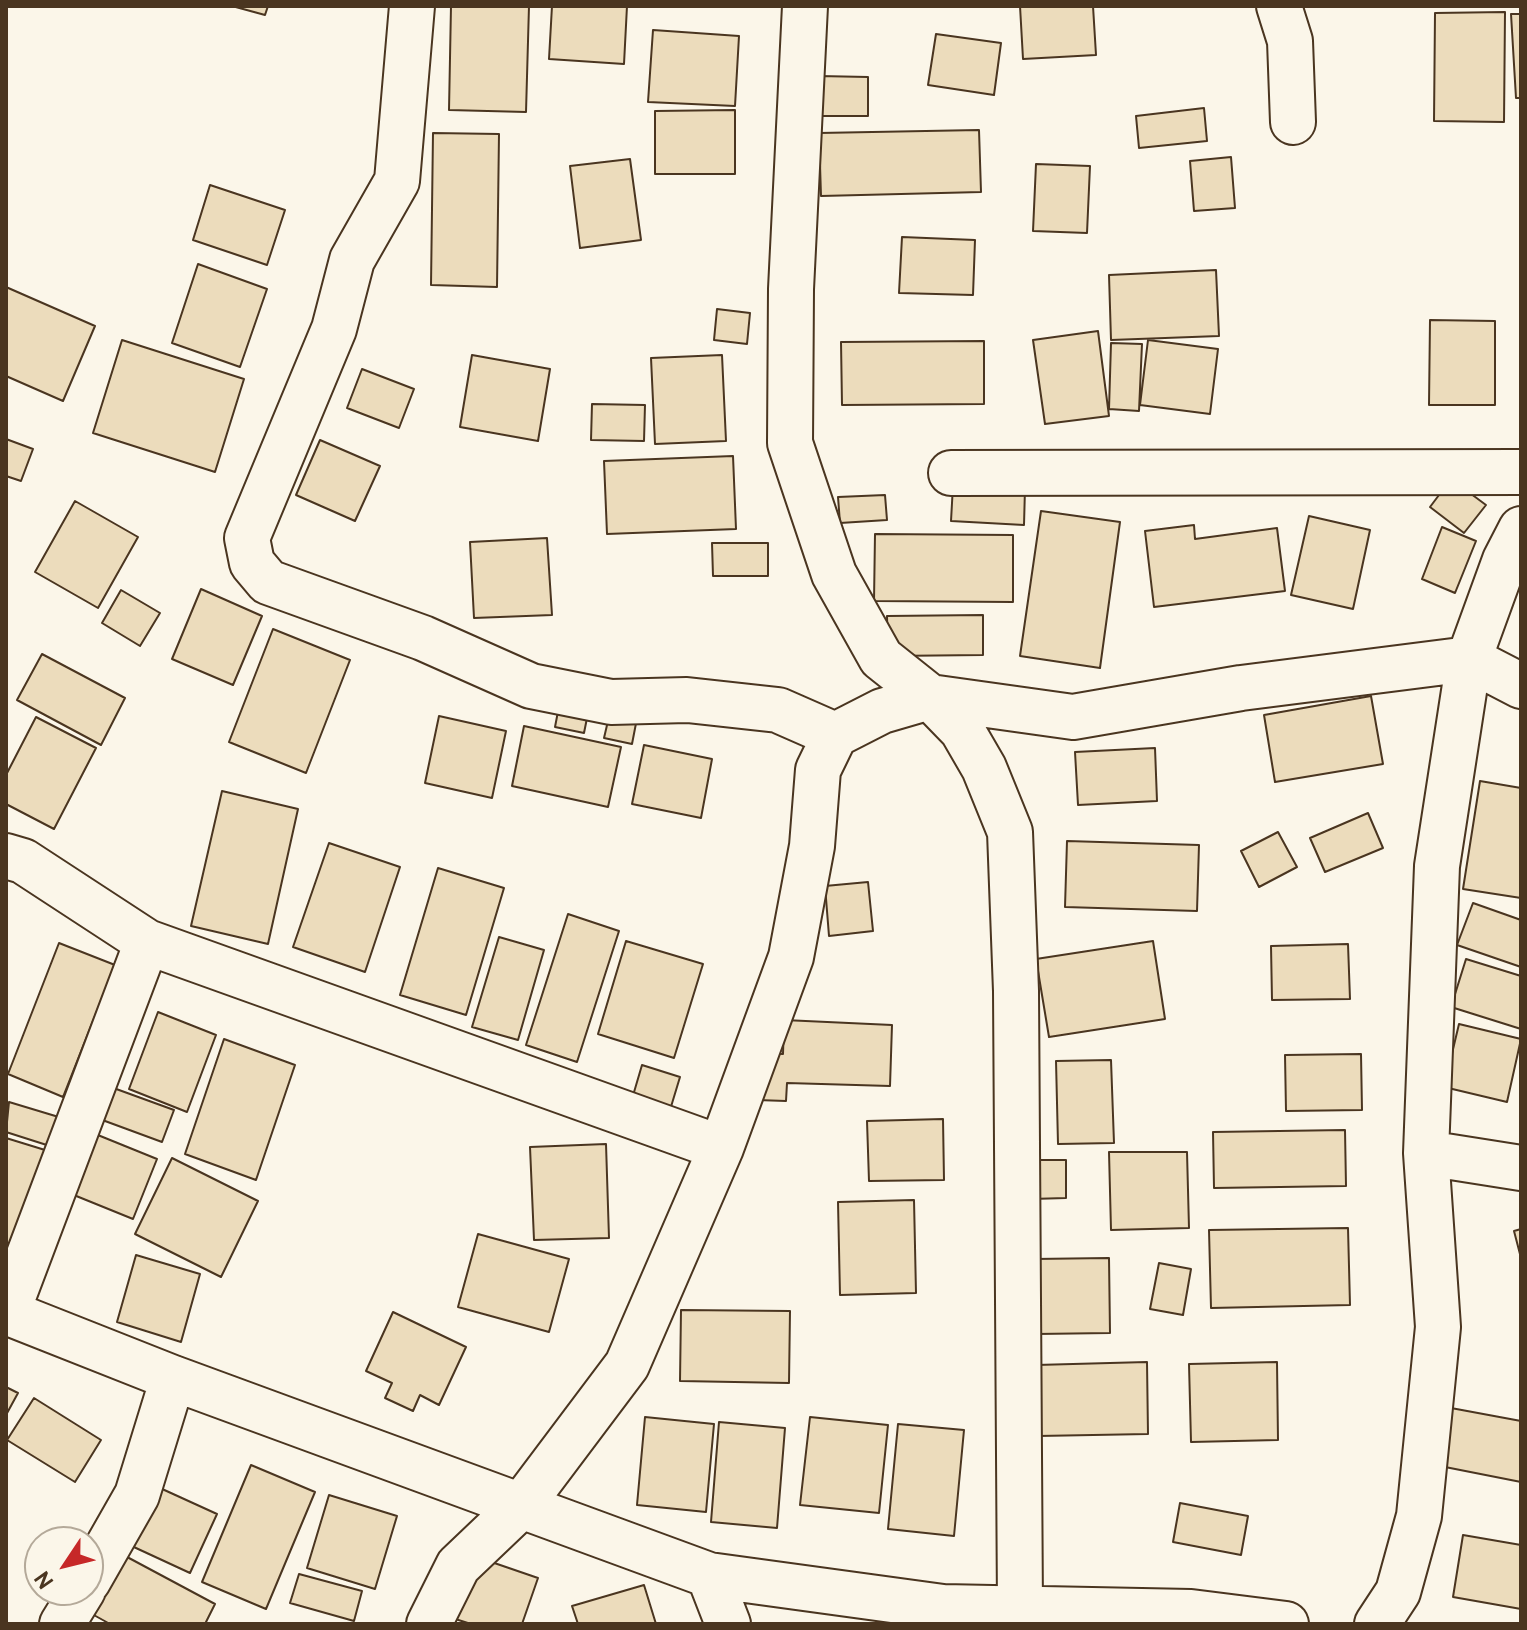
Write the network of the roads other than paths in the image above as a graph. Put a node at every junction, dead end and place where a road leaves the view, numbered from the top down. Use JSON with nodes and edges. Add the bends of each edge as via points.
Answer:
{"nodes":[{"id":1,"x":412,"y":6,"type":"edge"},
{"id":2,"x":805,"y":6,"type":"edge"},
{"id":3,"x":1279,"y":6,"type":"edge"},
{"id":4,"x":1293,"y":122,"type":"dead end"},
{"id":5,"x":1521,"y":472,"type":"edge"},
{"id":6,"x":951,"y":473,"type":"dead end"},
{"id":7,"x":1521,"y":529,"type":"edge"},
{"id":8,"x":1469,"y":659,"type":"junction"},
{"id":9,"x":1521,"y":686,"type":"edge"},
{"id":10,"x":930,"y":697,"type":"junction"},
{"id":11,"x":835,"y":735,"type":"junction"},
{"id":12,"x":6,"y":856,"type":"edge"},
{"id":13,"x":147,"y":942,"type":"junction"},
{"id":14,"x":721,"y":1148,"type":"junction"},
{"id":15,"x":1426,"y":1153,"type":"junction"},
{"id":16,"x":1521,"y":1168,"type":"edge"},
{"id":17,"x":6,"y":1313,"type":"edge"},
{"id":18,"x":173,"y":1378,"type":"junction"},
{"id":19,"x":521,"y":1506,"type":"junction"},
{"id":20,"x":104,"y":1553,"type":"edge"},
{"id":21,"x":709,"y":1575,"type":"junction"},
{"id":22,"x":73,"y":1606,"type":"edge"},
{"id":23,"x":1020,"y":1608,"type":"junction"},
{"id":24,"x":62,"y":1624,"type":"edge"},
{"id":25,"x":429,"y":1624,"type":"edge"},
{"id":26,"x":728,"y":1624,"type":"edge"},
{"id":27,"x":1286,"y":1624,"type":"edge"},
{"id":28,"x":1377,"y":1624,"type":"edge"}],
"edges":[{"from":1,"to":11,"type":"street","via":[[397,181],[352,260],[334,329],[247,538],[252,563],[268,582],[423,638],[531,686],[611,702],[687,700],[778,710]]},
{"from":2,"to":10,"type":"street","via":[[791,289],[790,443],[834,574],[881,658]]},
{"from":3,"to":4,"type":"street","via":[[1290,41]]},
{"from":5,"to":6,"type":"street"},
{"from":7,"to":8,"type":"street"},
{"from":8,"to":9,"type":"street"},
{"from":8,"to":10,"type":"street","via":[[1241,688],[1073,717]]},
{"from":8,"to":15,"type":"street","via":[[1437,866]]},
{"from":10,"to":11,"type":"street","via":[[882,711]]},
{"from":10,"to":23,"type":"street","via":[[962,730],[1010,832]]},
{"from":11,"to":14,"type":"street","via":[[818,770],[812,846],[791,957]]},
{"from":12,"to":13,"type":"street","via":[[23,861]]},
{"from":13,"to":14,"type":"street"},
{"from":13,"to":17,"type":"street"},
{"from":14,"to":19,"type":"street","via":[[627,1365]]},
{"from":15,"to":16,"type":"street"},
{"from":15,"to":28,"type":"street","via":[[1437,1343],[1419,1516],[1398,1592]]},
{"from":17,"to":18,"type":"street"},
{"from":18,"to":19,"type":"street"},
{"from":18,"to":20,"type":"street","via":[[137,1495]]},
{"from":19,"to":21,"type":"street"},
{"from":19,"to":25,"type":"street","via":[[458,1566]]},
{"from":21,"to":23,"type":"street","via":[[943,1607]]},
{"from":21,"to":26,"type":"street"},
{"from":22,"to":24,"type":"street"},
{"from":23,"to":27,"type":"street","via":[[1191,1612]]}]}
